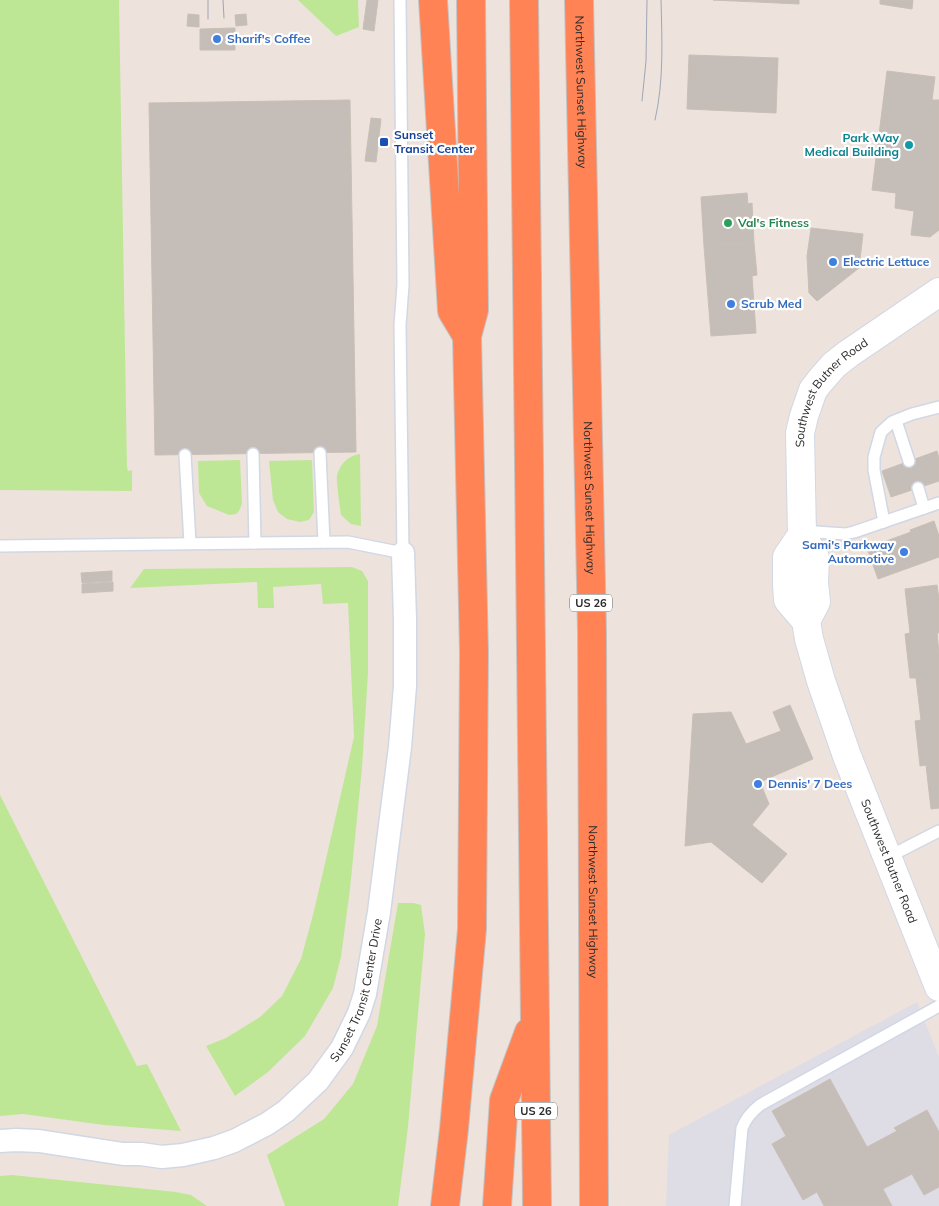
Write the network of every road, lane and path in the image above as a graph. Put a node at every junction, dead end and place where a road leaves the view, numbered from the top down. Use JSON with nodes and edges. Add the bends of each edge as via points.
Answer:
{"nodes":[{"id":1,"x":400,"y":0,"type":"edge"},
{"id":2,"x":433,"y":0,"type":"edge"},
{"id":3,"x":470,"y":0,"type":"edge"},
{"id":4,"x":524,"y":0,"type":"edge"},
{"id":5,"x":579,"y":0,"type":"edge"},
{"id":6,"x":939,"y":292,"type":"edge"},
{"id":7,"x":467,"y":336,"type":"junction"},
{"id":8,"x":939,"y":407,"type":"edge"},
{"id":9,"x":896,"y":420,"type":"junction"},
{"id":10,"x":320,"y":453,"type":"dead end"},
{"id":11,"x":253,"y":454,"type":"dead end"},
{"id":12,"x":186,"y":455,"type":"dead end"},
{"id":13,"x":909,"y":461,"type":"dead end"},
{"id":14,"x":918,"y":488,"type":"dead end"},
{"id":15,"x":939,"y":503,"type":"edge"},
{"id":16,"x":924,"y":508,"type":"junction"},
{"id":17,"x":884,"y":522,"type":"junction"},
{"id":18,"x":802,"y":533,"type":"junction"},
{"id":19,"x":324,"y":542,"type":"junction"},
{"id":20,"x":190,"y":543,"type":"junction"},
{"id":21,"x":255,"y":543,"type":"junction"},
{"id":22,"x":0,"y":546,"type":"edge"},
{"id":23,"x":403,"y":553,"type":"junction"},
{"id":24,"x":939,"y":832,"type":"edge"},
{"id":25,"x":888,"y":857,"type":"junction"},
{"id":26,"x":939,"y":987,"type":"edge"},
{"id":27,"x":939,"y":1006,"type":"edge"},
{"id":28,"x":534,"y":1016,"type":"junction"},
{"id":29,"x":0,"y":1141,"type":"edge"},
{"id":30,"x":445,"y":1206,"type":"edge"},
{"id":31,"x":497,"y":1206,"type":"edge"},
{"id":32,"x":537,"y":1206,"type":"edge"},
{"id":33,"x":594,"y":1206,"type":"edge"},
{"id":34,"x":735,"y":1206,"type":"edge"}],
"edges":[{"from":1,"to":23,"type":"lane"},
{"from":2,"to":7,"type":"highway","via":[[452,311]]},
{"from":3,"to":7,"type":"highway","via":[[474,310]]},
{"from":4,"to":28,"type":"highway","number":"US 26"},
{"from":5,"to":33,"type":"highway","name":"Northwest Sunset Highway","number":"US 26","via":[[592,642]]},
{"from":6,"to":18,"type":"street","name":"Southwest Butner Road","via":[[848,354],[813,390],[800,433]]},
{"from":7,"to":30,"type":"highway","via":[[474,653],[472,929]]},
{"from":8,"to":9,"type":"lane"},
{"from":9,"to":13,"type":"lane"},
{"from":9,"to":17,"type":"lane","via":[[881,432],[874,457]]},
{"from":10,"to":19,"type":"lane"},
{"from":11,"to":21,"type":"lane"},
{"from":12,"to":20,"type":"lane"},
{"from":14,"to":16,"type":"lane"},
{"from":15,"to":16,"type":"lane"},
{"from":16,"to":17,"type":"lane"},
{"from":17,"to":18,"type":"lane","via":[[844,534]]},
{"from":18,"to":25,"type":"street","name":"Southwest Butner Road","via":[[787,557],[788,600],[806,620],[823,688]]},
{"from":19,"to":21,"type":"lane"},
{"from":19,"to":23,"type":"lane","via":[[348,542]]},
{"from":20,"to":21,"type":"lane"},
{"from":20,"to":22,"type":"lane"},
{"from":23,"to":29,"type":"street","name":"Sunset Transit Center Drive","via":[[405,686],[400,747],[366,994],[342,1048],[318,1080],[286,1111],[234,1141],[214,1148],[162,1157],[39,1141]]},
{"from":24,"to":25,"type":"lane"},
{"from":25,"to":26,"type":"street","name":"Southwest Butner Road"},
{"from":27,"to":34,"type":"lane","via":[[750,1113],[742,1128]]},
{"from":28,"to":31,"type":"highway","via":[[504,1100]]},
{"from":28,"to":32,"type":"highway","number":"US 26"}]}
